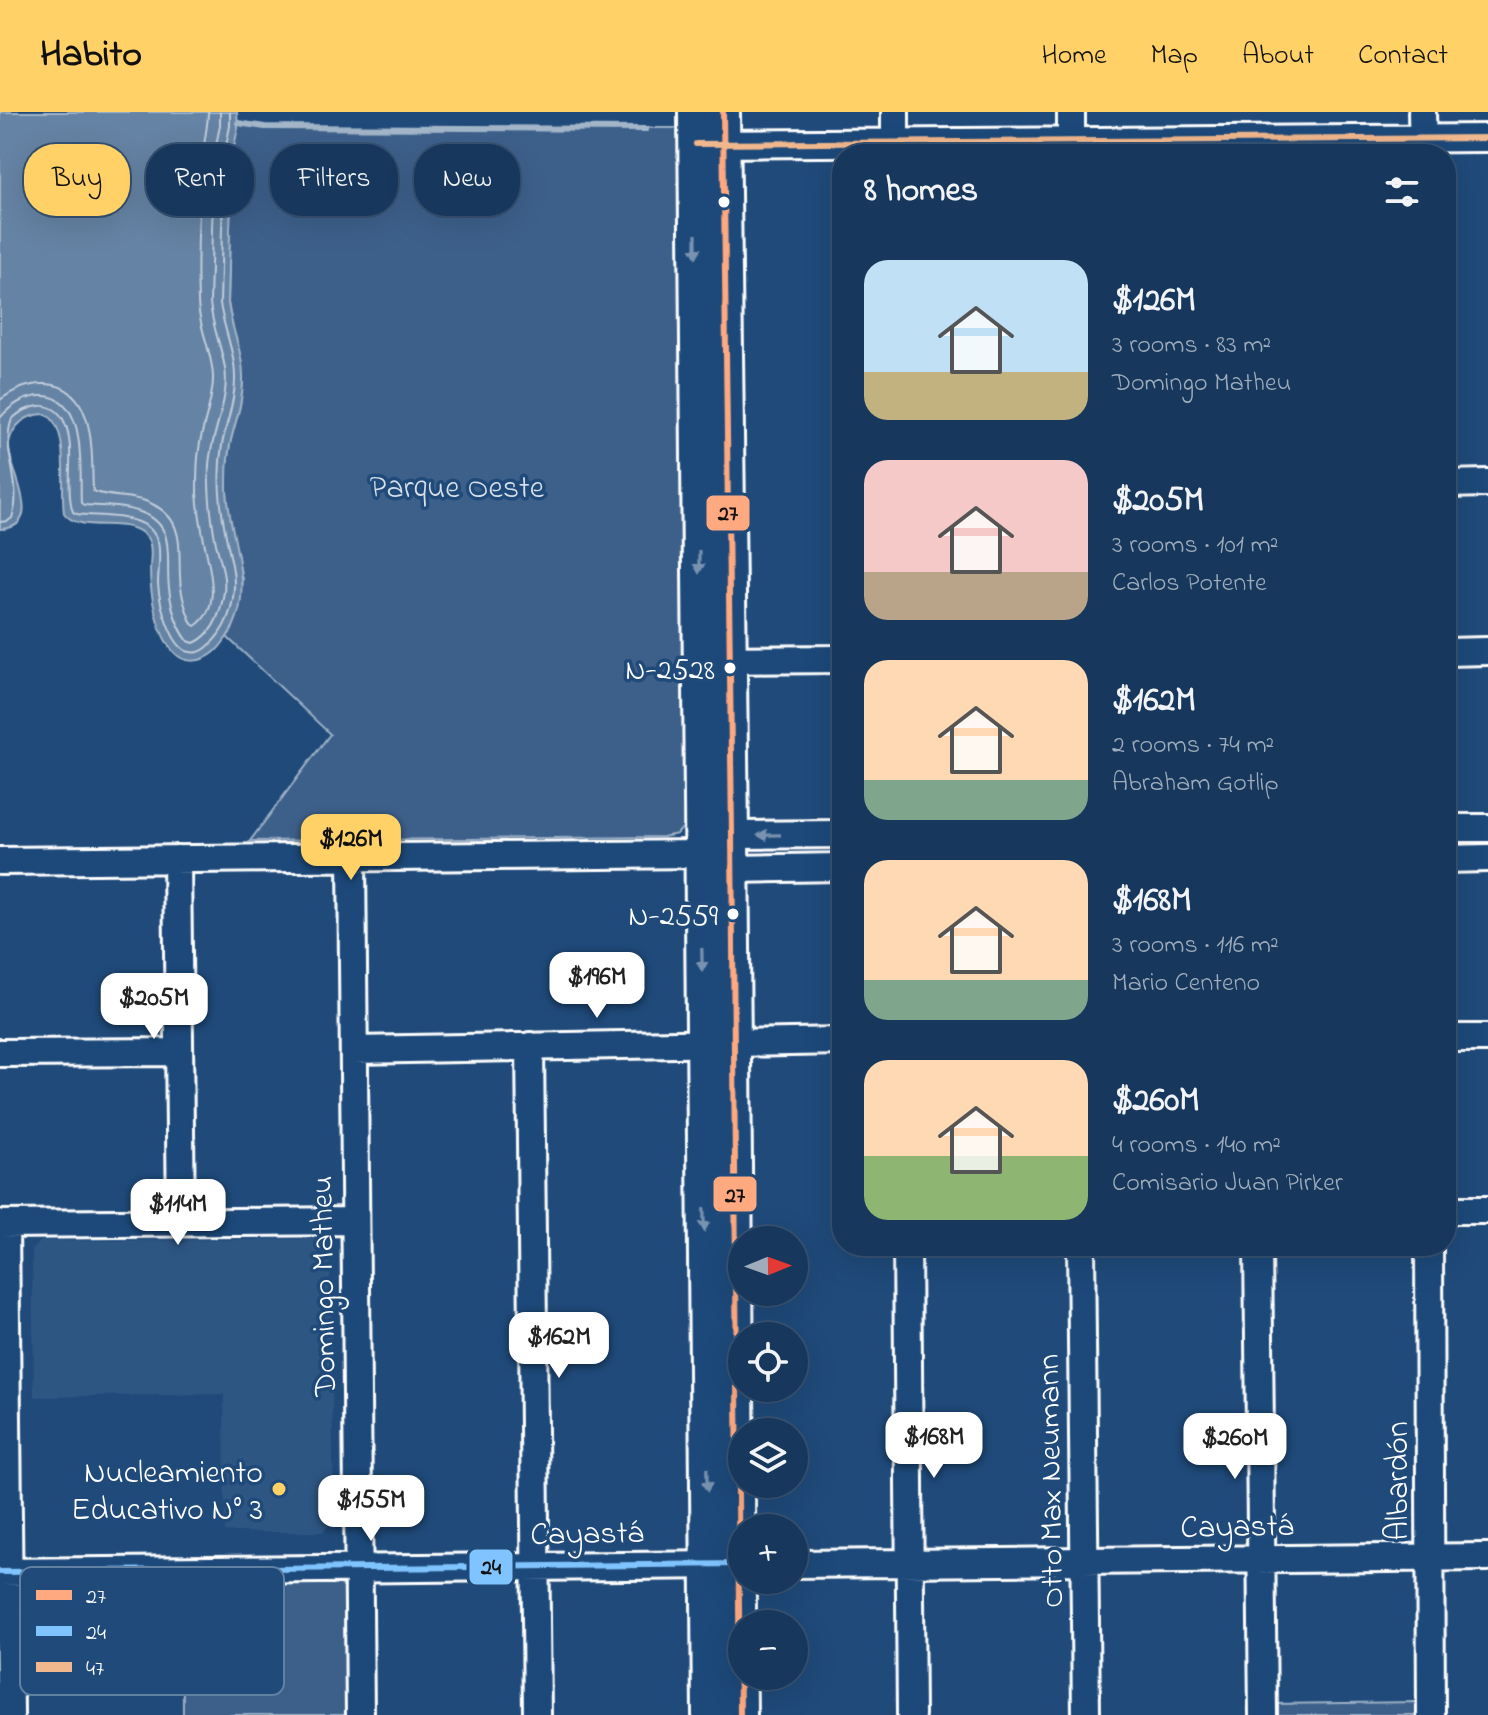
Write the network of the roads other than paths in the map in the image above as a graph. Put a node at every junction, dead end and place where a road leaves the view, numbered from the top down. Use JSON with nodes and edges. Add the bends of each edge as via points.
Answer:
{"nodes":[{"id":1,"x":695,"y":112,"type":"edge"},
{"id":2,"x":723,"y":112,"type":"edge"},
{"id":3,"x":895,"y":112,"type":"edge"},
{"id":4,"x":1071,"y":112,"type":"edge"},
{"id":5,"x":1423,"y":135,"type":"edge"},
{"id":6,"x":1488,"y":138,"type":"edge"},
{"id":7,"x":710,"y":144,"type":"junction"},
{"id":8,"x":895,"y":144,"type":"edge"},
{"id":9,"x":1071,"y":144,"type":"edge"},
{"id":10,"x":1179,"y":144,"type":"edge"},
{"id":11,"x":832,"y":147,"type":"edge"},
{"id":12,"x":1488,"y":483,"type":"edge"},
{"id":13,"x":1456,"y":484,"type":"edge"},
{"id":14,"x":1488,"y":651,"type":"edge"},
{"id":15,"x":1456,"y":652,"type":"edge"},
{"id":16,"x":832,"y":659,"type":"edge"},
{"id":17,"x":715,"y":660,"type":"junction"},
{"id":18,"x":1456,"y":828,"type":"edge"},
{"id":19,"x":1488,"y":828,"type":"edge"},
{"id":20,"x":832,"y":834,"type":"edge"},
{"id":21,"x":732,"y":835,"type":"junction"},
{"id":22,"x":701,"y":854,"type":"junction"},
{"id":23,"x":352,"y":857,"type":"junction"},
{"id":24,"x":1488,"y":858,"type":"edge"},
{"id":25,"x":177,"y":859,"type":"junction"},
{"id":26,"x":1456,"y":859,"type":"edge"},
{"id":27,"x":0,"y":861,"type":"edge"},
{"id":28,"x":832,"y":867,"type":"edge"},
{"id":29,"x":732,"y":869,"type":"junction"},
{"id":30,"x":1456,"y":1038,"type":"edge"},
{"id":31,"x":1488,"y":1038,"type":"edge"},
{"id":32,"x":832,"y":1041,"type":"edge"},
{"id":33,"x":718,"y":1043,"type":"junction"},
{"id":34,"x":530,"y":1046,"type":"junction"},
{"id":35,"x":354,"y":1050,"type":"junction"},
{"id":36,"x":179,"y":1052,"type":"junction"},
{"id":37,"x":0,"y":1053,"type":"edge"},
{"id":38,"x":1456,"y":1210,"type":"edge"},
{"id":39,"x":1488,"y":1210,"type":"edge"},
{"id":40,"x":355,"y":1221,"type":"junction"},
{"id":41,"x":181,"y":1222,"type":"junction"},
{"id":42,"x":2,"y":1224,"type":"edge"},
{"id":43,"x":907,"y":1256,"type":"edge"},
{"id":44,"x":1081,"y":1256,"type":"edge"},
{"id":45,"x":1258,"y":1256,"type":"edge"},
{"id":46,"x":1429,"y":1256,"type":"edge"},
{"id":47,"x":728,"y":1518,"type":"edge"},
{"id":48,"x":1488,"y":1557,"type":"edge"},
{"id":49,"x":1430,"y":1558,"type":"junction"},
{"id":50,"x":1261,"y":1559,"type":"junction"},
{"id":51,"x":1084,"y":1561,"type":"junction"},
{"id":52,"x":909,"y":1563,"type":"junction"},
{"id":53,"x":808,"y":1564,"type":"edge"},
{"id":54,"x":728,"y":1565,"type":"edge"},
{"id":55,"x":536,"y":1566,"type":"junction"},
{"id":56,"x":358,"y":1568,"type":"junction"},
{"id":57,"x":284,"y":1569,"type":"edge"},
{"id":58,"x":4,"y":1572,"type":"edge"},
{"id":59,"x":728,"y":1572,"type":"edge"},
{"id":60,"x":731,"y":1594,"type":"edge"},
{"id":61,"x":10,"y":1715,"type":"edge"},
{"id":62,"x":360,"y":1715,"type":"edge"},
{"id":63,"x":537,"y":1715,"type":"edge"},
{"id":64,"x":709,"y":1715,"type":"edge"},
{"id":65,"x":740,"y":1715,"type":"edge"},
{"id":66,"x":911,"y":1715,"type":"edge"},
{"id":67,"x":1086,"y":1715,"type":"edge"},
{"id":68,"x":1263,"y":1715,"type":"edge"},
{"id":69,"x":1431,"y":1715,"type":"edge"}],
"edges":[{"from":1,"to":7,"type":"main road"},
{"from":2,"to":7,"type":"main road"},
{"from":3,"to":8,"type":"street"},
{"from":4,"to":9,"type":"street"},
{"from":5,"to":6,"type":"street"},
{"from":5,"to":10,"type":"street"},
{"from":7,"to":11,"type":"street"},
{"from":7,"to":17,"type":"main road"},
{"from":12,"to":13,"type":"street"},
{"from":14,"to":15,"type":"street"},
{"from":16,"to":17,"type":"street"},
{"from":17,"to":21,"type":"main road"},
{"from":17,"to":22,"type":"main road"},
{"from":18,"to":19,"type":"street"},
{"from":20,"to":21,"type":"street","one_way":true},
{"from":21,"to":22,"type":"street"},
{"from":21,"to":29,"type":"main road"},
{"from":22,"to":23,"type":"street"},
{"from":22,"to":29,"type":"street"},
{"from":22,"to":33,"type":"main road","one_way":true},
{"from":23,"to":25,"type":"street"},
{"from":23,"to":35,"type":"street","name":"Domingo Matheu"},
{"from":24,"to":26,"type":"street"},
{"from":25,"to":27,"type":"street"},
{"from":25,"to":36,"type":"street"},
{"from":28,"to":29,"type":"street"},
{"from":29,"to":33,"type":"main road"},
{"from":30,"to":31,"type":"street"},
{"from":32,"to":33,"type":"street"},
{"from":33,"to":34,"type":"street"},
{"from":33,"to":47,"type":"main road"},
{"from":34,"to":35,"type":"street"},
{"from":34,"to":55,"type":"street"},
{"from":35,"to":40,"type":"street","name":"Domingo Matheu"},
{"from":36,"to":37,"type":"street"},
{"from":36,"to":41,"type":"street"},
{"from":38,"to":39,"type":"street"},
{"from":40,"to":41,"type":"street"},
{"from":40,"to":56,"type":"street","name":"Domingo Matheu"},
{"from":41,"to":42,"type":"street"},
{"from":42,"to":58,"type":"street"},
{"from":43,"to":52,"type":"street"},
{"from":44,"to":51,"type":"street","name":"Otto Max Neumann"},
{"from":45,"to":50,"type":"street"},
{"from":46,"to":49,"type":"street","name":"Albardón"},
{"from":48,"to":49,"type":"street","name":"Cayastá"},
{"from":49,"to":50,"type":"street","name":"Cayastá"},
{"from":49,"to":69,"type":"street","name":"Albardón"},
{"from":50,"to":51,"type":"street","name":"Cayastá"},
{"from":50,"to":68,"type":"street"},
{"from":51,"to":52,"type":"street","name":"Cayastá"},
{"from":51,"to":67,"type":"street","name":"Otto Max Neumann"},
{"from":52,"to":53,"type":"street","name":"Cayastá"},
{"from":52,"to":66,"type":"street"},
{"from":54,"to":55,"type":"street","name":"Cayastá"},
{"from":55,"to":56,"type":"street","name":"Cayastá"},
{"from":55,"to":63,"type":"street"},
{"from":56,"to":57,"type":"street","name":"Cayastá"},
{"from":56,"to":62,"type":"street","name":"Domingo Matheu"},
{"from":58,"to":61,"type":"street"},
{"from":59,"to":64,"type":"main road"},
{"from":60,"to":65,"type":"main road"}]}
